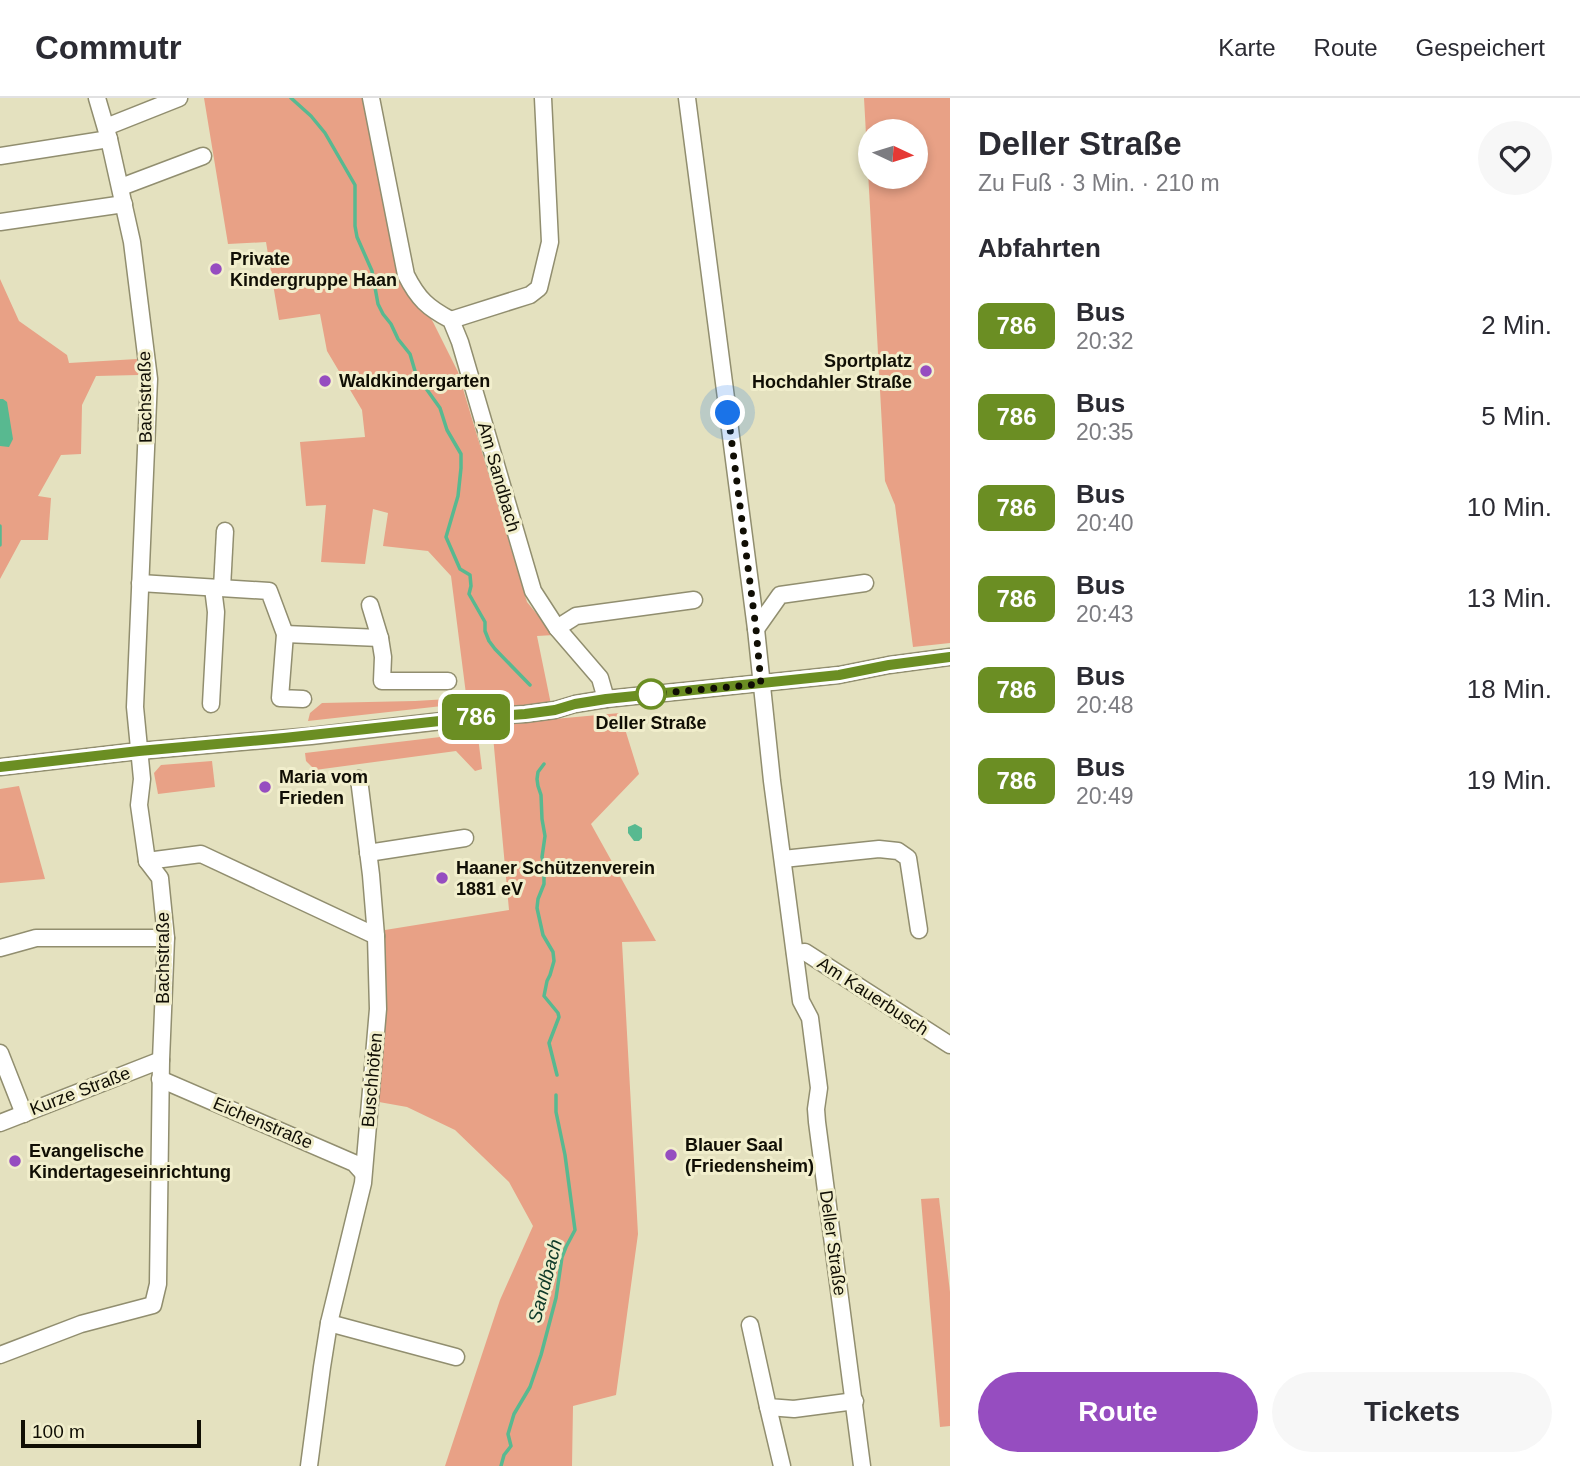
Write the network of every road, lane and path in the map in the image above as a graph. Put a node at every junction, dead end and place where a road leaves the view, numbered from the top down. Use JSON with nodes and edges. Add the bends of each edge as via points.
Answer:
{"nodes":[{"id":1,"x":97,"y":98,"type":"edge"},
{"id":2,"x":179,"y":98,"type":"edge"},
{"id":3,"x":371,"y":98,"type":"edge"},
{"id":4,"x":543,"y":98,"type":"edge"},
{"id":5,"x":687,"y":98,"type":"edge"},
{"id":6,"x":107,"y":133,"type":"junction"},
{"id":7,"x":0,"y":156,"type":"edge"},
{"id":8,"x":203,"y":156,"type":"dead end"},
{"id":9,"x":121,"y":187,"type":"junction"},
{"id":10,"x":124,"y":204,"type":"junction"},
{"id":11,"x":0,"y":222,"type":"edge"},
{"id":12,"x":452,"y":320,"type":"junction"},
{"id":13,"x":225,"y":531,"type":"dead end"},
{"id":14,"x":140,"y":583,"type":"junction"},
{"id":15,"x":865,"y":583,"type":"dead end"},
{"id":16,"x":218,"y":588,"type":"junction"},
{"id":17,"x":694,"y":600,"type":"dead end"},
{"id":18,"x":557,"y":628,"type":"junction"},
{"id":19,"x":756,"y":629,"type":"junction"},
{"id":20,"x":285,"y":634,"type":"junction"},
{"id":21,"x":950,"y":657,"type":"edge"},
{"id":22,"x":447,"y":681,"type":"dead end"},
{"id":23,"x":761,"y":684,"type":"junction"},
{"id":24,"x":303,"y":699,"type":"dead end"},
{"id":25,"x":606,"y":699,"type":"junction"},
{"id":26,"x":211,"y":705,"type":"dead end"},
{"id":27,"x":139,"y":751,"type":"junction"},
{"id":28,"x":0,"y":767,"type":"edge"},
{"id":29,"x":359,"y":779,"type":"dead end"},
{"id":30,"x":466,"y":838,"type":"dead end"},
{"id":31,"x":368,"y":853,"type":"junction"},
{"id":32,"x":783,"y":859,"type":"junction"},
{"id":33,"x":147,"y":860,"type":"junction"},
{"id":34,"x":919,"y":930,"type":"dead end"},
{"id":35,"x":376,"y":936,"type":"junction"},
{"id":36,"x":166,"y":938,"type":"junction"},
{"id":37,"x":0,"y":948,"type":"edge"},
{"id":38,"x":796,"y":953,"type":"junction"},
{"id":39,"x":950,"y":1045,"type":"edge"},
{"id":40,"x":0,"y":1054,"type":"edge"},
{"id":41,"x":160,"y":1060,"type":"junction"},
{"id":42,"x":160,"y":1079,"type":"junction"},
{"id":43,"x":24,"y":1114,"type":"junction"},
{"id":44,"x":0,"y":1123,"type":"edge"},
{"id":45,"x":363,"y":1172,"type":"junction"},
{"id":46,"x":330,"y":1323,"type":"junction"},
{"id":47,"x":750,"y":1325,"type":"dead end"},
{"id":48,"x":0,"y":1355,"type":"edge"},
{"id":49,"x":456,"y":1357,"type":"dead end"},
{"id":50,"x":855,"y":1401,"type":"junction"},
{"id":51,"x":768,"y":1408,"type":"junction"},
{"id":52,"x":309,"y":1466,"type":"edge"},
{"id":53,"x":782,"y":1466,"type":"edge"},
{"id":54,"x":862,"y":1466,"type":"edge"}],
"edges":[{"from":1,"to":6,"type":"street","name":"Bachstraße"},
{"from":2,"to":6,"type":"street"},
{"from":3,"to":12,"type":"street","via":[[406,275],[423,302]]},
{"from":4,"to":12,"type":"street","via":[[550,242],[539,288]]},
{"from":5,"to":19,"type":"street","name":"Deller Straße"},
{"from":6,"to":7,"type":"street"},
{"from":6,"to":9,"type":"street","name":"Bachstraße"},
{"from":8,"to":9,"type":"street"},
{"from":9,"to":10,"type":"street","name":"Bachstraße"},
{"from":10,"to":11,"type":"street"},
{"from":10,"to":14,"type":"street","name":"Bachstraße","via":[[149,379]]},
{"from":12,"to":18,"type":"street","name":"Am Sandbach","via":[[533,591]]},
{"from":13,"to":16,"type":"street"},
{"from":14,"to":16,"type":"street"},
{"from":14,"to":27,"type":"street","name":"Bachstraße","via":[[135,707]]},
{"from":15,"to":19,"type":"street","via":[[779,595]]},
{"from":16,"to":20,"type":"street","via":[[269,591]]},
{"from":16,"to":26,"type":"street"},
{"from":17,"to":18,"type":"street","via":[[576,616]]},
{"from":18,"to":25,"type":"street","name":"Am Sandbach","via":[[600,678]]},
{"from":19,"to":23,"type":"street","name":"Deller Straße"},
{"from":20,"to":22,"type":"street","via":[[374,638],[383,657],[382,681]]},
{"from":20,"to":24,"type":"street","via":[[280,698]]},
{"from":21,"to":23,"type":"street"},
{"from":23,"to":25,"type":"street"},
{"from":23,"to":32,"type":"street","name":"Deller Straße"},
{"from":25,"to":27,"type":"street","via":[[525,714]]},
{"from":27,"to":28,"type":"street"},
{"from":27,"to":33,"type":"street","name":"Bachstraße","via":[[139,805]]},
{"from":29,"to":31,"type":"street","name":"Buschhöfen"},
{"from":30,"to":31,"type":"street"},
{"from":31,"to":35,"type":"street","name":"Buschhöfen"},
{"from":32,"to":34,"type":"street","via":[[898,851],[908,858]]},
{"from":32,"to":38,"type":"street","name":"Deller Straße"},
{"from":33,"to":35,"type":"street","via":[[201,854]]},
{"from":33,"to":36,"type":"street","name":"Bachstraße","via":[[160,878]]},
{"from":35,"to":45,"type":"street","name":"Buschhöfen","via":[[378,1009]]},
{"from":36,"to":37,"type":"street","via":[[36,938]]},
{"from":36,"to":41,"type":"street","name":"Bachstraße"},
{"from":38,"to":39,"type":"street","name":"Am Kauerbusch","via":[[805,952]]},
{"from":38,"to":50,"type":"street","name":"Deller Straße","via":[[801,1001],[810,1018],[819,1088],[817,1122]]},
{"from":40,"to":43,"type":"street"},
{"from":41,"to":42,"type":"street","name":"Bachstraße"},
{"from":41,"to":43,"type":"street","name":"Kurze Straße"},
{"from":42,"to":45,"type":"street","name":"Eichenstraße","via":[[354,1163]]},
{"from":42,"to":48,"type":"street","name":"Bachstraße","via":[[158,1284],[153,1305],[81,1324]]},
{"from":43,"to":44,"type":"street","name":"Kurze Straße"},
{"from":45,"to":46,"type":"street","name":"Buschhöfen"},
{"from":46,"to":49,"type":"street"},
{"from":46,"to":52,"type":"street","name":"Buschhöfen"},
{"from":47,"to":51,"type":"street"},
{"from":50,"to":51,"type":"street"},
{"from":50,"to":54,"type":"street","name":"Deller Straße"},
{"from":51,"to":53,"type":"street"}]}
